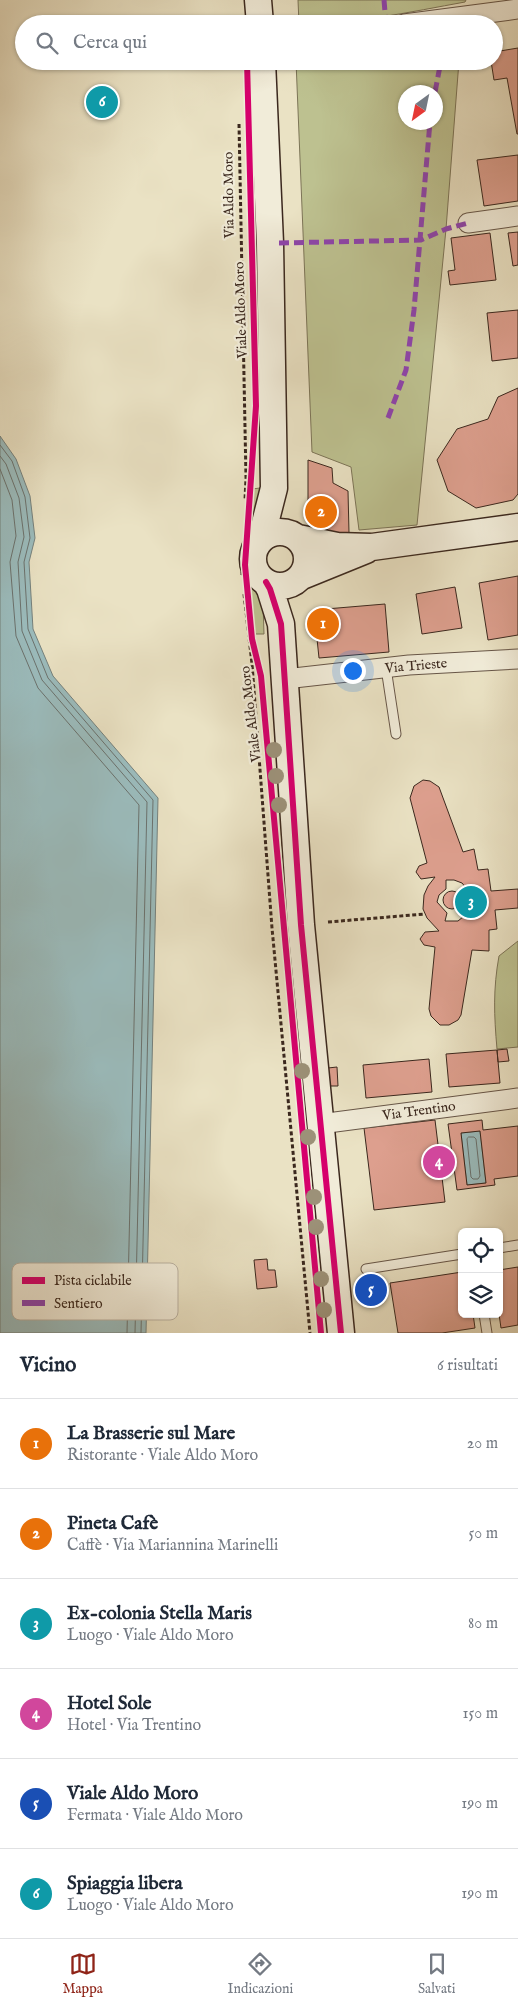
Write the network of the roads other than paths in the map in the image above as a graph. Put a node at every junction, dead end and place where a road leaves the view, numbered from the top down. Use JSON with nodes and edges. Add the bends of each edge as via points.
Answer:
{"nodes":[{"id":1,"x":258,"y":0,"type":"edge"},
{"id":2,"x":480,"y":6,"type":"edge"},
{"id":3,"x":518,"y":9,"type":"edge"},
{"id":4,"x":259,"y":15,"type":"edge"},
{"id":5,"x":442,"y":15,"type":"edge"},
{"id":6,"x":262,"y":70,"type":"edge"},
{"id":7,"x":518,"y":216,"type":"edge"},
{"id":8,"x":468,"y":224,"type":"dead end"},
{"id":9,"x":274,"y":488,"type":"junction"},
{"id":10,"x":518,"y":527,"type":"edge"},
{"id":11,"x":295,"y":536,"type":"junction"},
{"id":12,"x":249,"y":543,"type":"junction"},
{"id":13,"x":372,"y":547,"type":"junction"},
{"id":14,"x":299,"y":578,"type":"junction"},
{"id":15,"x":249,"y":585,"type":"junction"},
{"id":16,"x":282,"y":624,"type":"junction"},
{"id":17,"x":518,"y":659,"type":"edge"},
{"id":18,"x":386,"y":668,"type":"junction"},
{"id":19,"x":285,"y":679,"type":"junction"},
{"id":20,"x":396,"y":734,"type":"dead end"},
{"id":21,"x":518,"y":1098,"type":"edge"},
{"id":22,"x":320,"y":1124,"type":"junction"},
{"id":23,"x":518,"y":1245,"type":"edge"},
{"id":24,"x":503,"y":1247,"type":"edge"},
{"id":25,"x":458,"y":1255,"type":"edge"},
{"id":26,"x":366,"y":1269,"type":"dead end"},
{"id":27,"x":485,"y":1318,"type":"edge"},
{"id":28,"x":341,"y":1333,"type":"edge"},
{"id":29,"x":487,"y":1333,"type":"edge"}],
"edges":[{"from":1,"to":4,"type":"street"},
{"from":2,"to":3,"type":"street"},
{"from":2,"to":5,"type":"street"},
{"from":6,"to":9,"type":"street","via":[[270,242]]},
{"from":7,"to":8,"type":"street"},
{"from":9,"to":11,"type":"street"},
{"from":9,"to":12,"type":"street"},
{"from":10,"to":13,"type":"street"},
{"from":11,"to":12,"type":"street","via":[[276,532]]},
{"from":11,"to":13,"type":"street","via":[[338,546]]},
{"from":11,"to":14,"type":"street","via":[[307,552],[306,568]]},
{"from":12,"to":15,"type":"street","via":[[256,546],[253,561],[260,576]]},
{"from":13,"to":14,"type":"street"},
{"from":14,"to":15,"type":"street","via":[[281,586]]},
{"from":14,"to":16,"type":"street"},
{"from":15,"to":16,"type":"street","via":[[270,589]]},
{"from":16,"to":19,"type":"street"},
{"from":17,"to":18,"type":"street","name":"Via Trieste"},
{"from":18,"to":19,"type":"street","name":"Via Trieste"},
{"from":18,"to":20,"type":"lane"},
{"from":19,"to":22,"type":"street","via":[[301,925]]},
{"from":21,"to":22,"type":"street","name":"Via Trentino"},
{"from":22,"to":28,"type":"street"},
{"from":23,"to":24,"type":"lane"},
{"from":25,"to":26,"type":"lane"},
{"from":27,"to":29,"type":"lane"}]}
